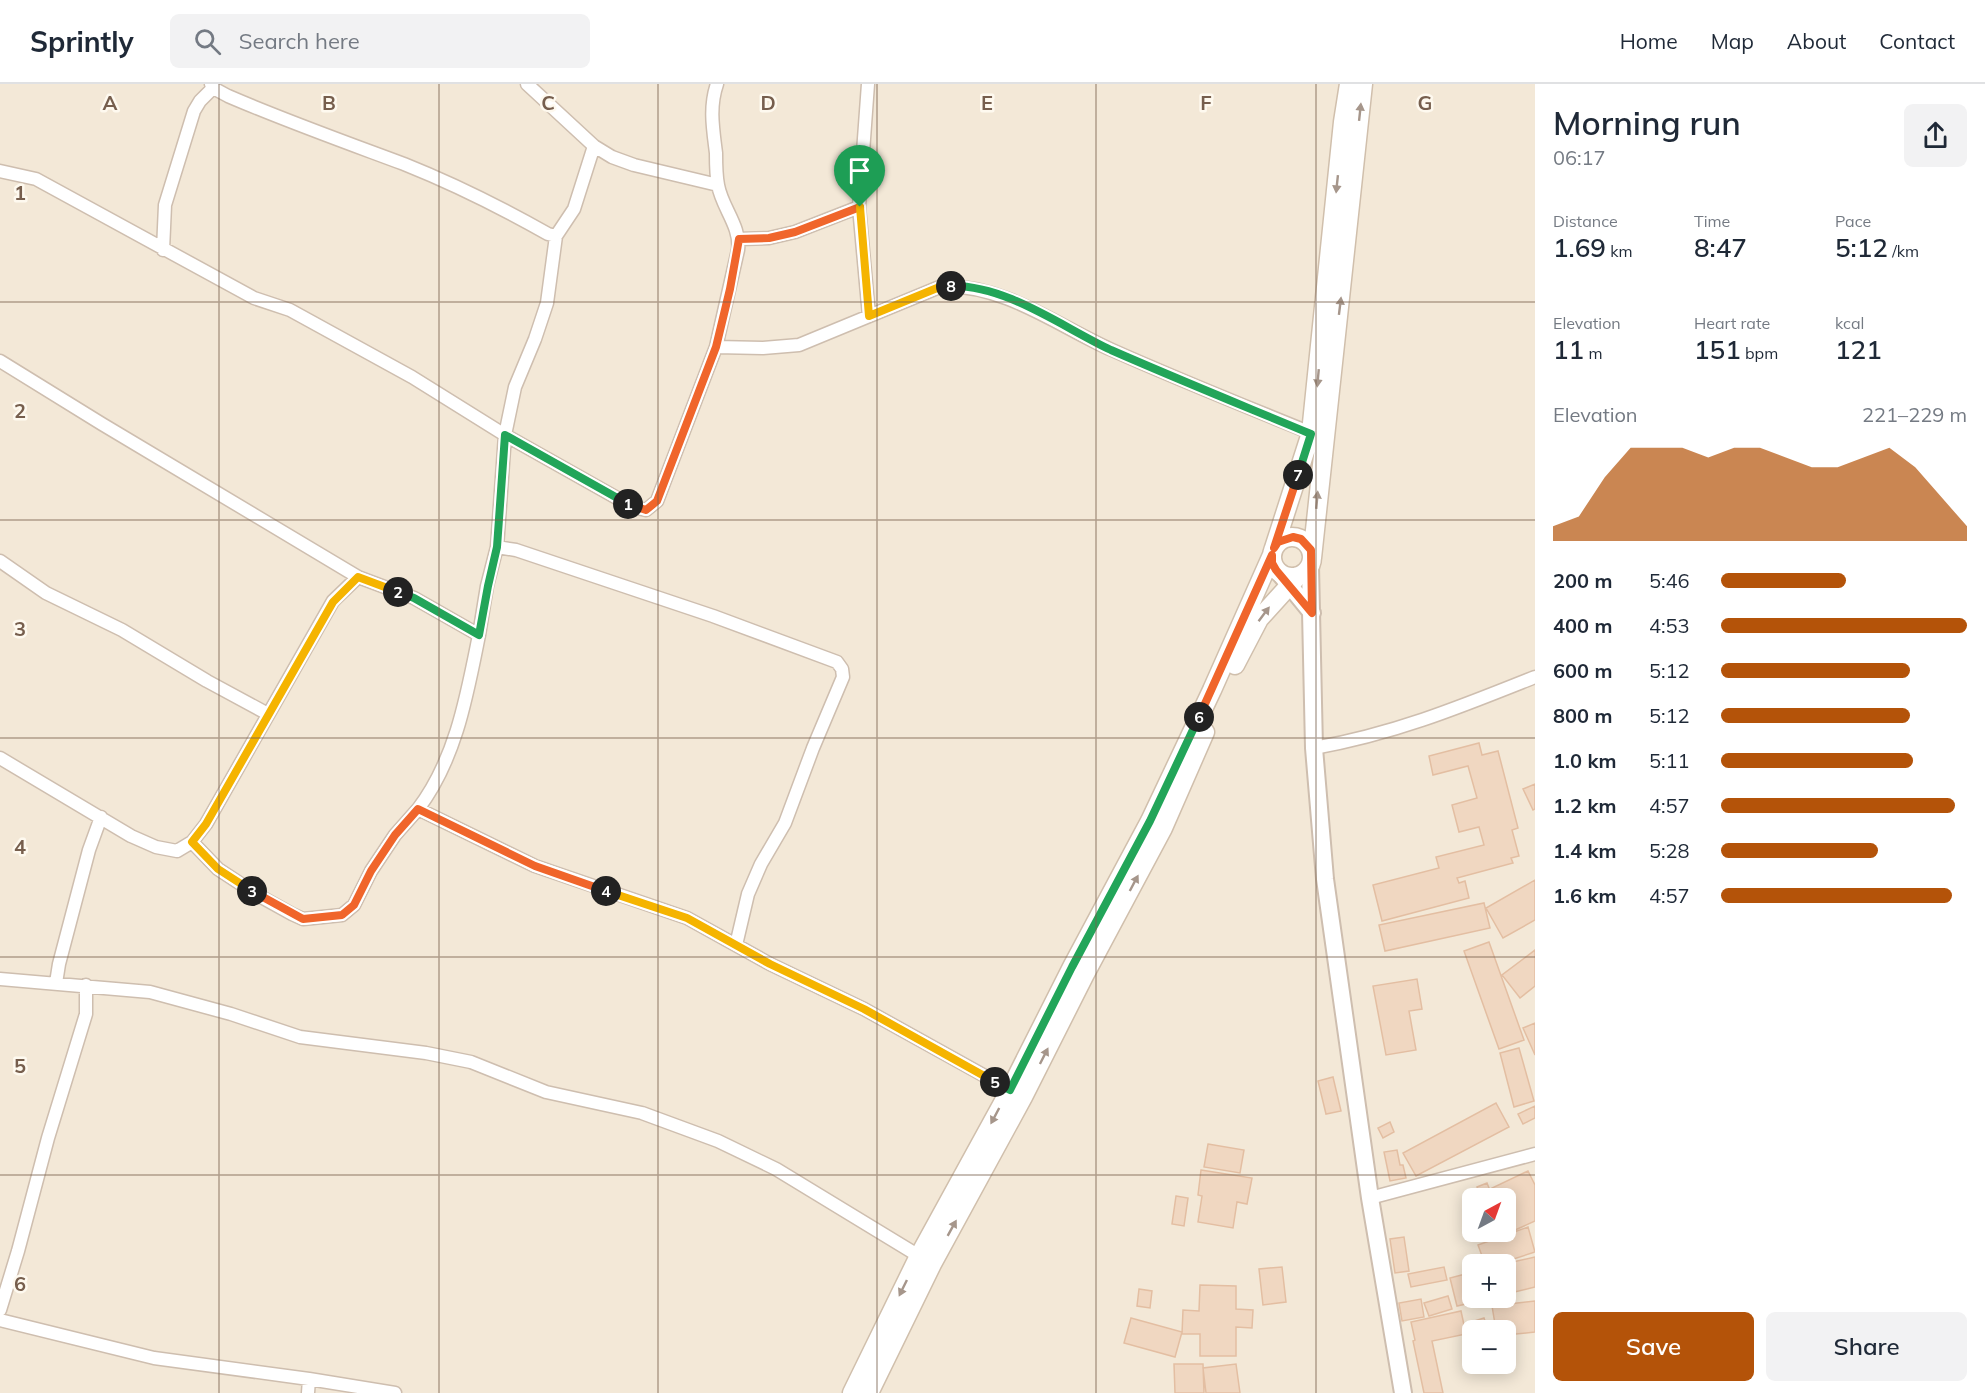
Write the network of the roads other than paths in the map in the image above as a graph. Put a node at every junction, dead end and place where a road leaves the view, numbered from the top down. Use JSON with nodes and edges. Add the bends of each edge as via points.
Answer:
{"nodes":[{"id":1,"x":527,"y":84,"type":"edge"},
{"id":2,"x":717,"y":84,"type":"edge"},
{"id":3,"x":868,"y":84,"type":"edge"},
{"id":4,"x":1349,"y":84,"type":"edge"},
{"id":5,"x":1363,"y":84,"type":"edge"},
{"id":6,"x":212,"y":86,"type":"edge"},
{"id":7,"x":594,"y":146,"type":"junction"},
{"id":8,"x":0,"y":171,"type":"edge"},
{"id":9,"x":718,"y":185,"type":"junction"},
{"id":10,"x":860,"y":207,"type":"junction"},
{"id":11,"x":556,"y":236,"type":"junction"},
{"id":12,"x":739,"y":239,"type":"junction"},
{"id":13,"x":163,"y":250,"type":"junction"},
{"id":14,"x":869,"y":316,"type":"junction"},
{"id":15,"x":716,"y":347,"type":"junction"},
{"id":16,"x":0,"y":361,"type":"edge"},
{"id":17,"x":1311,"y":434,"type":"junction"},
{"id":18,"x":505,"y":435,"type":"junction"},
{"id":19,"x":497,"y":547,"type":"junction"},
{"id":20,"x":1274,"y":558,"type":"junction"},
{"id":21,"x":0,"y":561,"type":"edge"},
{"id":22,"x":1302,"y":572,"type":"junction"},
{"id":23,"x":358,"y":577,"type":"junction"},
{"id":24,"x":1312,"y":613,"type":"junction"},
{"id":25,"x":479,"y":635,"type":"junction"},
{"id":26,"x":1535,"y":677,"type":"edge"},
{"id":27,"x":268,"y":714,"type":"junction"},
{"id":28,"x":1314,"y":748,"type":"junction"},
{"id":29,"x":0,"y":758,"type":"edge"},
{"id":30,"x":418,"y":809,"type":"junction"},
{"id":31,"x":101,"y":817,"type":"junction"},
{"id":32,"x":192,"y":842,"type":"junction"},
{"id":33,"x":736,"y":945,"type":"junction"},
{"id":34,"x":0,"y":979,"type":"edge"},
{"id":35,"x":56,"y":983,"type":"junction"},
{"id":36,"x":86,"y":985,"type":"junction"},
{"id":37,"x":1010,"y":1090,"type":"junction"},
{"id":38,"x":1535,"y":1154,"type":"edge"},
{"id":39,"x":1370,"y":1197,"type":"junction"},
{"id":40,"x":919,"y":1257,"type":"junction"},
{"id":41,"x":0,"y":1310,"type":"edge"},
{"id":42,"x":0,"y":1320,"type":"edge"},
{"id":43,"x":309,"y":1379,"type":"junction"},
{"id":44,"x":308,"y":1393,"type":"edge"},
{"id":45,"x":394,"y":1393,"type":"edge"},
{"id":46,"x":852,"y":1393,"type":"edge"},
{"id":47,"x":868,"y":1393,"type":"edge"},
{"id":48,"x":1403,"y":1393,"type":"edge"}],
"edges":[{"from":1,"to":7,"type":"street"},
{"from":2,"to":9,"type":"street","via":[[711,115]]},
{"from":3,"to":10,"type":"street"},
{"from":4,"to":17,"type":"main road","one_way":true},
{"from":22,"to":5,"type":"main road","one_way":true},
{"from":6,"to":11,"type":"street","via":[[254,107],[405,165]]},
{"from":6,"to":13,"type":"street","via":[[194,111],[165,205]]},
{"from":7,"to":9,"type":"street","via":[[612,158],[634,165]]},
{"from":7,"to":11,"type":"street","via":[[574,209]]},
{"from":8,"to":13,"type":"street","via":[[36,179]]},
{"from":9,"to":12,"type":"street"},
{"from":10,"to":12,"type":"street","via":[[795,232]]},
{"from":10,"to":14,"type":"street"},
{"from":11,"to":18,"type":"street","via":[[547,303],[515,387]]},
{"from":12,"to":15,"type":"street"},
{"from":13,"to":18,"type":"street","via":[[254,298],[290,310],[412,377]]},
{"from":14,"to":15,"type":"street","via":[[799,345]]},
{"from":14,"to":17,"type":"street","via":[[942,286],[964,286],[1000,295],[1110,349]]},
{"from":15,"to":18,"type":"street","via":[[657,501],[646,510],[633,507]]},
{"from":16,"to":23,"type":"street"},
{"from":17,"to":20,"type":"main road"},
{"from":18,"to":19,"type":"street"},
{"from":19,"to":25,"type":"street"},
{"from":19,"to":33,"type":"street","via":[[714,616],[837,662],[842,669],[843,677],[785,823],[747,894]]},
{"from":20,"to":22,"type":"main road","via":[[1283,575]]},
{"from":20,"to":22,"type":"main road","via":[[1278,542],[1285,538],[1301,539],[1311,550]]},
{"from":20,"to":37,"type":"main road","via":[[1150,821]]},
{"from":21,"to":27,"type":"street","via":[[46,593],[122,630]]},
{"from":22,"to":24,"type":"street"},
{"from":22,"to":24,"type":"street"},
{"from":47,"to":22,"type":"main road","one_way":true,"via":[[1163,828],[1259,619]]},
{"from":23,"to":25,"type":"street","via":[[414,598]]},
{"from":23,"to":27,"type":"street","via":[[333,602]]},
{"from":24,"to":28,"type":"street"},
{"from":25,"to":30,"type":"street","via":[[462,718],[433,788]]},
{"from":26,"to":28,"type":"street","via":[[1429,720],[1358,741]]},
{"from":27,"to":32,"type":"street"},
{"from":28,"to":39,"type":"street","via":[[1325,879]]},
{"from":29,"to":31,"type":"street"},
{"from":30,"to":32,"type":"street","via":[[371,871],[354,905],[342,915],[303,919],[291,914],[218,869]]},
{"from":30,"to":33,"type":"street","via":[[535,866],[687,918]]},
{"from":31,"to":32,"type":"street","via":[[156,847],[177,851]]},
{"from":31,"to":35,"type":"street"},
{"from":33,"to":37,"type":"street","via":[[864,1009]]},
{"from":34,"to":35,"type":"street"},
{"from":35,"to":36,"type":"street"},
{"from":36,"to":40,"type":"street","via":[[150,992],[300,1037],[471,1062],[546,1092],[642,1113],[718,1141],[776,1169]]},
{"from":36,"to":41,"type":"street","via":[[86,1014]]},
{"from":37,"to":40,"type":"main road","one_way":true},
{"from":38,"to":39,"type":"street"},
{"from":39,"to":48,"type":"street"},
{"from":40,"to":46,"type":"main road","one_way":true},
{"from":42,"to":43,"type":"street","via":[[154,1358]]},
{"from":43,"to":44,"type":"street"},
{"from":43,"to":45,"type":"street"}]}
